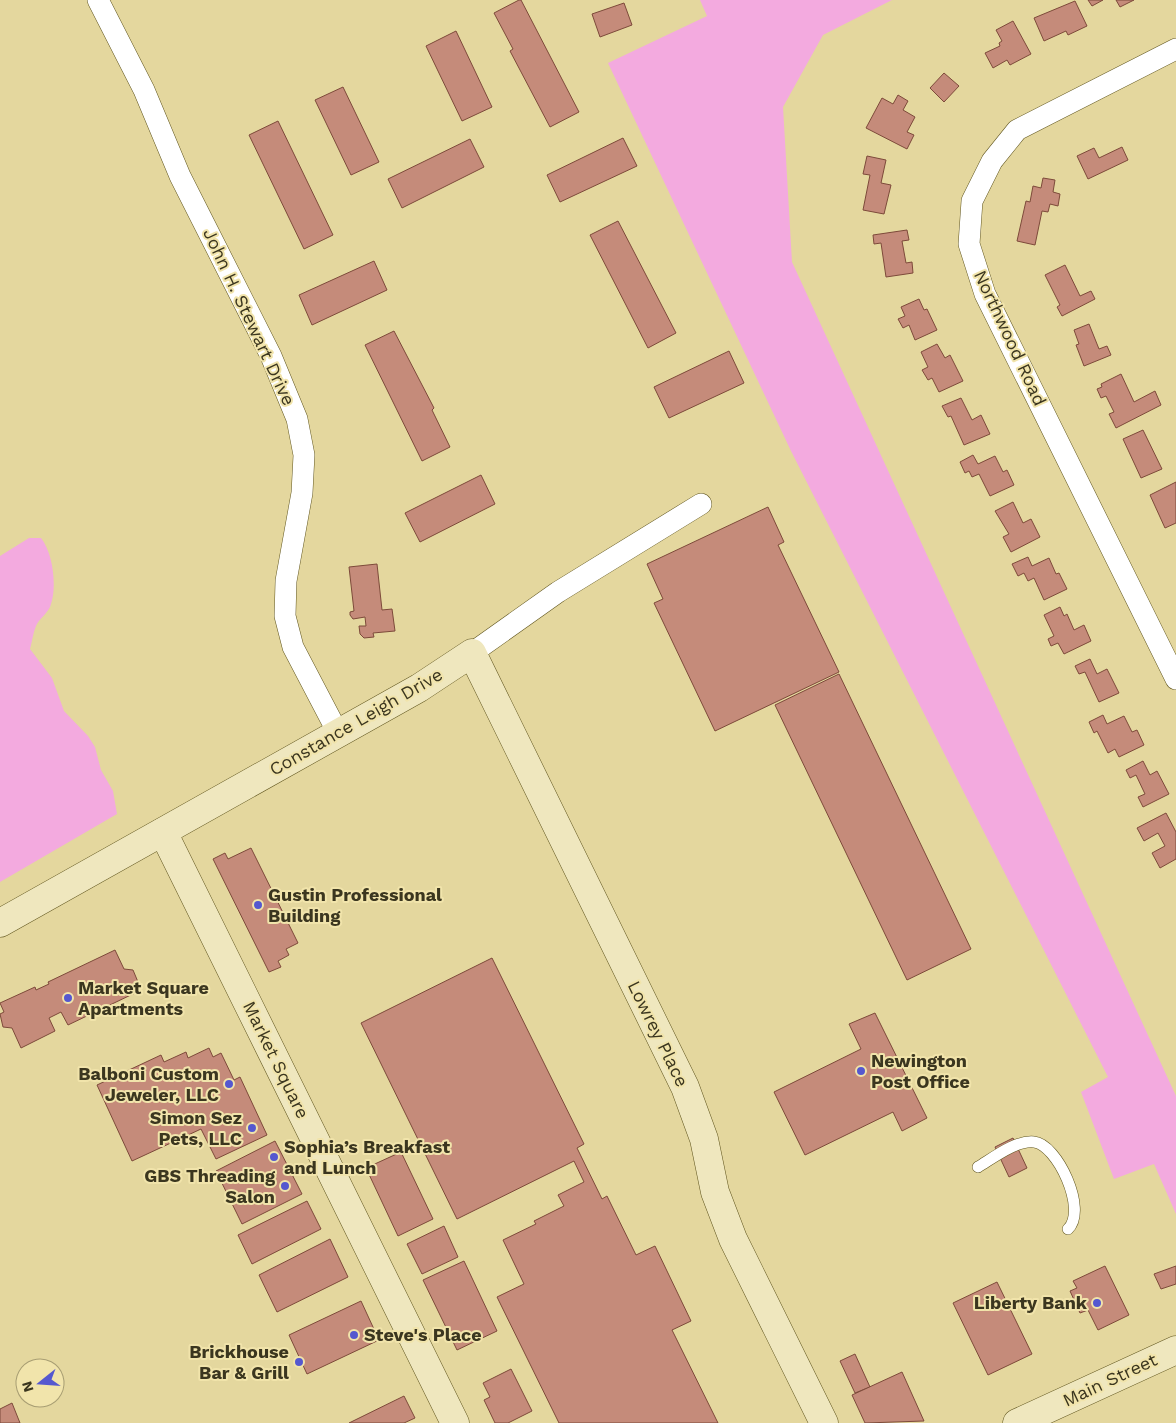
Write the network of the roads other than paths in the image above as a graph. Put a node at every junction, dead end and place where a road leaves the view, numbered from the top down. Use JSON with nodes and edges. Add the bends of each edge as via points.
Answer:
{"nodes":[{"id":1,"x":98,"y":0,"type":"edge"},
{"id":2,"x":1176,"y":49,"type":"edge"},
{"id":3,"x":701,"y":504,"type":"dead end"},
{"id":4,"x":472,"y":653,"type":"junction"},
{"id":5,"x":1176,"y":679,"type":"edge"},
{"id":6,"x":338,"y":733,"type":"junction"},
{"id":7,"x":163,"y":832,"type":"junction"},
{"id":8,"x":0,"y":923,"type":"edge"},
{"id":9,"x":978,"y":1167,"type":"dead end"},
{"id":10,"x":1068,"y":1229,"type":"dead end"},
{"id":11,"x":1176,"y":1350,"type":"edge"},
{"id":12,"x":455,"y":1423,"type":"edge"},
{"id":13,"x":824,"y":1423,"type":"edge"},
{"id":14,"x":1017,"y":1423,"type":"edge"}],
"edges":[{"from":1,"to":6,"type":"street","name":"John H. Stewart Drive","via":[[144,90],[180,176],[271,356],[297,419],[304,455],[302,493],[286,581],[285,616],[293,648]]},
{"from":2,"to":5,"type":"street","name":"Northwood Road","via":[[1017,130],[992,161],[972,201],[969,244],[985,294]]},
{"from":3,"to":4,"type":"street","name":"Constance Leigh Drive","via":[[558,592]]},
{"from":4,"to":6,"type":"street","name":"Constance Leigh Drive","via":[[419,688]]},
{"from":4,"to":13,"type":"street","name":"Lowrey Place","via":[[685,1087],[730,1232]]},
{"from":6,"to":7,"type":"street","name":"Constance Leigh Drive"},
{"from":7,"to":8,"type":"street","name":"Constance Leigh Drive"},
{"from":7,"to":12,"type":"street","name":"Market Square"},
{"from":9,"to":10,"type":"lane","via":[[1017,1145],[1029,1142],[1044,1145],[1053,1154],[1074,1197],[1075,1217]]},
{"from":11,"to":14,"type":"street","name":"Main Street"}]}
